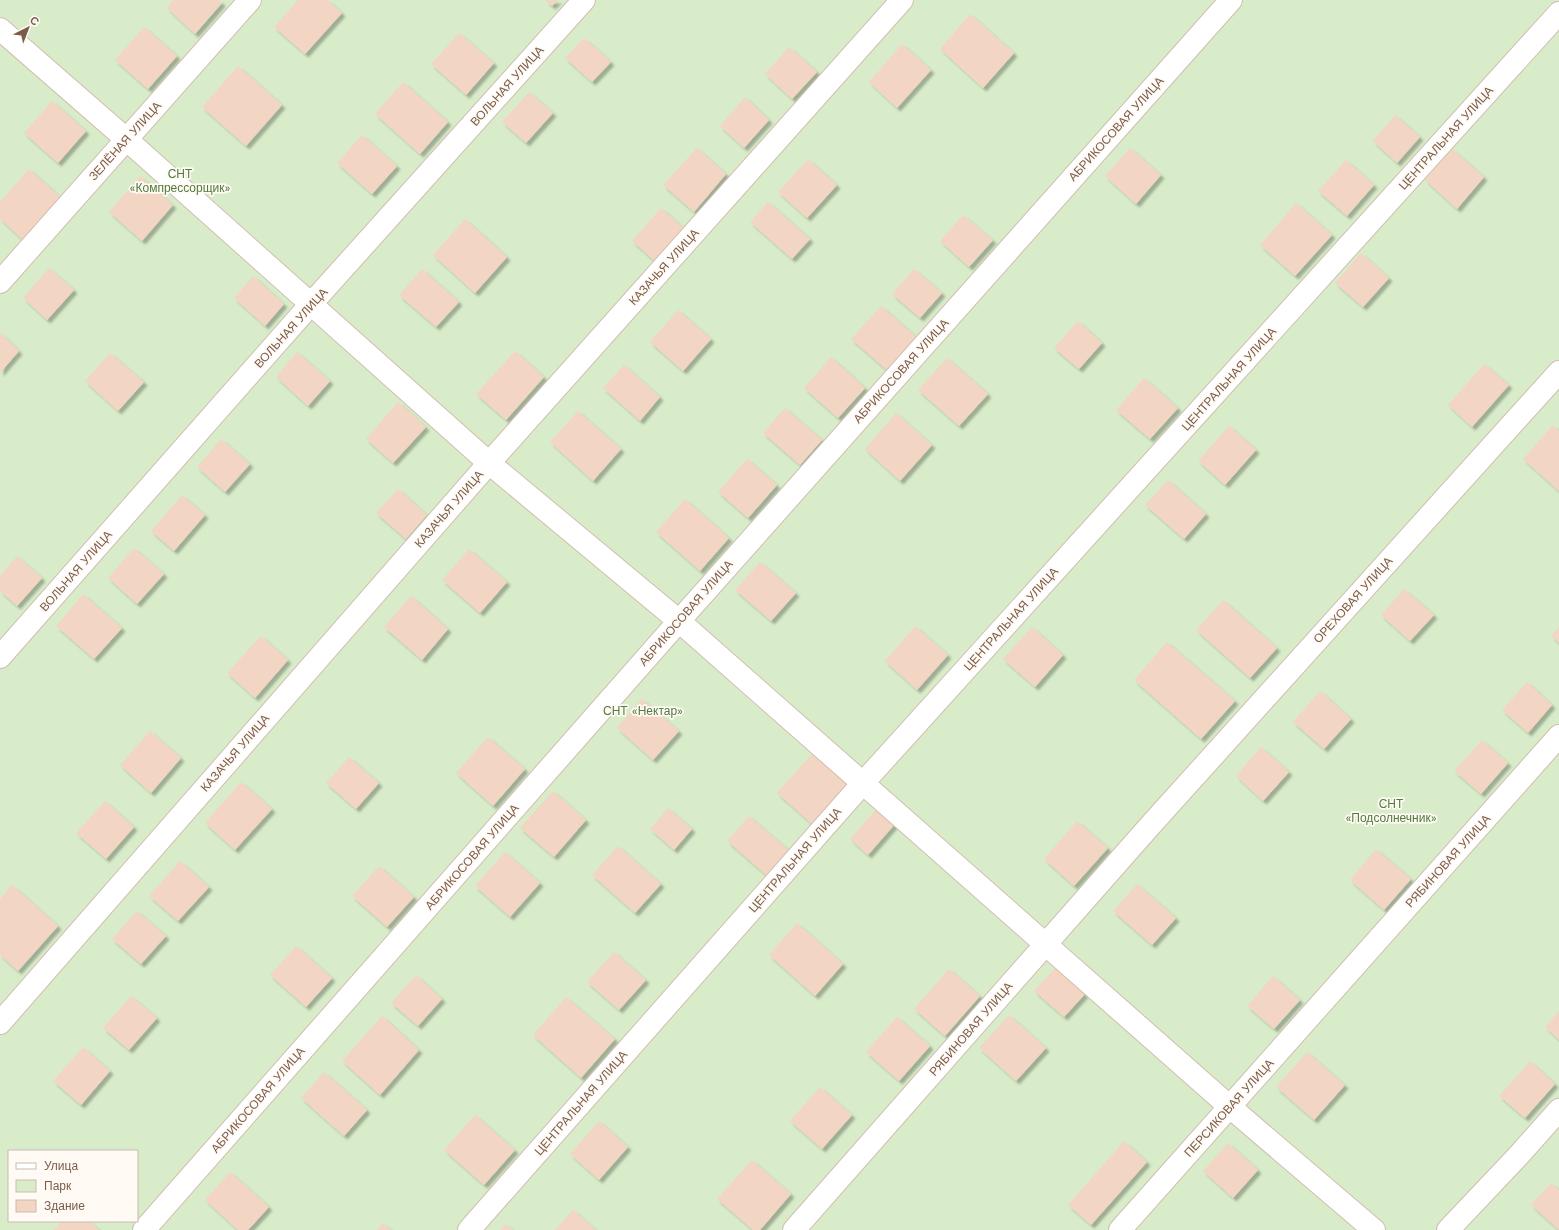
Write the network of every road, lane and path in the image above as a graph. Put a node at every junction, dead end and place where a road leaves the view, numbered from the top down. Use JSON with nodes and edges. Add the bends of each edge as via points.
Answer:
{"nodes":[{"id":1,"x":250,"y":0,"type":"edge"},
{"id":2,"x":584,"y":0,"type":"edge"},
{"id":3,"x":902,"y":0,"type":"edge"},
{"id":4,"x":1231,"y":0,"type":"edge"},
{"id":5,"x":1559,"y":13,"type":"edge"},
{"id":6,"x":0,"y":29,"type":"edge"},
{"id":7,"x":126,"y":139,"type":"junction"},
{"id":8,"x":0,"y":282,"type":"edge"},
{"id":9,"x":311,"y":304,"type":"junction"},
{"id":10,"x":1559,"y":372,"type":"edge"},
{"id":11,"x":489,"y":463,"type":"junction"},
{"id":12,"x":679,"y":621,"type":"junction"},
{"id":13,"x":0,"y":657,"type":"edge"},
{"id":14,"x":1559,"y":736,"type":"edge"},
{"id":15,"x":863,"y":783,"type":"junction"},
{"id":16,"x":1148,"y":828,"type":"joint"},
{"id":17,"x":1046,"y":945,"type":"junction"},
{"id":18,"x":1338,"y":986,"type":"joint"},
{"id":19,"x":0,"y":1023,"type":"edge"},
{"id":20,"x":1230,"y":1107,"type":"junction"},
{"id":21,"x":1559,"y":1110,"type":"edge"},
{"id":22,"x":144,"y":1230,"type":"edge"},
{"id":23,"x":469,"y":1230,"type":"edge"},
{"id":24,"x":794,"y":1230,"type":"edge"},
{"id":25,"x":1120,"y":1230,"type":"edge"},
{"id":26,"x":1374,"y":1230,"type":"edge"},
{"id":27,"x":1448,"y":1230,"type":"edge"}],
"edges":[{"from":1,"to":7,"type":"street","name":"ЗЕЛЁНАЯ УЛИЦА"},
{"from":2,"to":9,"type":"street","name":"ВОЛЬНАЯ УЛИЦА"},
{"from":3,"to":11,"type":"street","name":"КАЗАЧЬЯ УЛИЦА"},
{"from":4,"to":12,"type":"street","name":"АБРИКОСОВАЯ УЛИЦА"},
{"from":5,"to":15,"type":"street","name":"ЦЕНТРАЛЬНАЯ УЛИЦА"},
{"from":6,"to":7,"type":"street"},
{"from":7,"to":8,"type":"street","name":"ЗЕЛЁНАЯ УЛИЦА"},
{"from":7,"to":9,"type":"street"},
{"from":9,"to":11,"type":"street"},
{"from":9,"to":13,"type":"street","name":"ВОЛЬНАЯ УЛИЦА"},
{"from":10,"to":16,"type":"street","name":"ОРЕХОВАЯ УЛИЦА"},
{"from":11,"to":12,"type":"street"},
{"from":11,"to":19,"type":"street","name":"КАЗАЧЬЯ УЛИЦА"},
{"from":12,"to":15,"type":"street"},
{"from":12,"to":22,"type":"street","name":"АБРИКОСОВАЯ УЛИЦА"},
{"from":14,"to":18,"type":"street","name":"РЯБИНОВАЯ УЛИЦА"},
{"from":15,"to":17,"type":"street"},
{"from":15,"to":23,"type":"street","name":"ЦЕНТРАЛЬНАЯ УЛИЦА"},
{"from":16,"to":17,"type":"street","name":"РЯБИНОВАЯ УЛИЦА"},
{"from":17,"to":20,"type":"street"},
{"from":17,"to":24,"type":"street","name":"РЯБИНОВАЯ УЛИЦА"},
{"from":18,"to":20,"type":"street","name":"ПЕРСИКОВАЯ УЛИЦА"},
{"from":20,"to":25,"type":"street","name":"ПЕРСИКОВАЯ УЛИЦА"},
{"from":20,"to":26,"type":"street"},
{"from":21,"to":27,"type":"street"}]}
